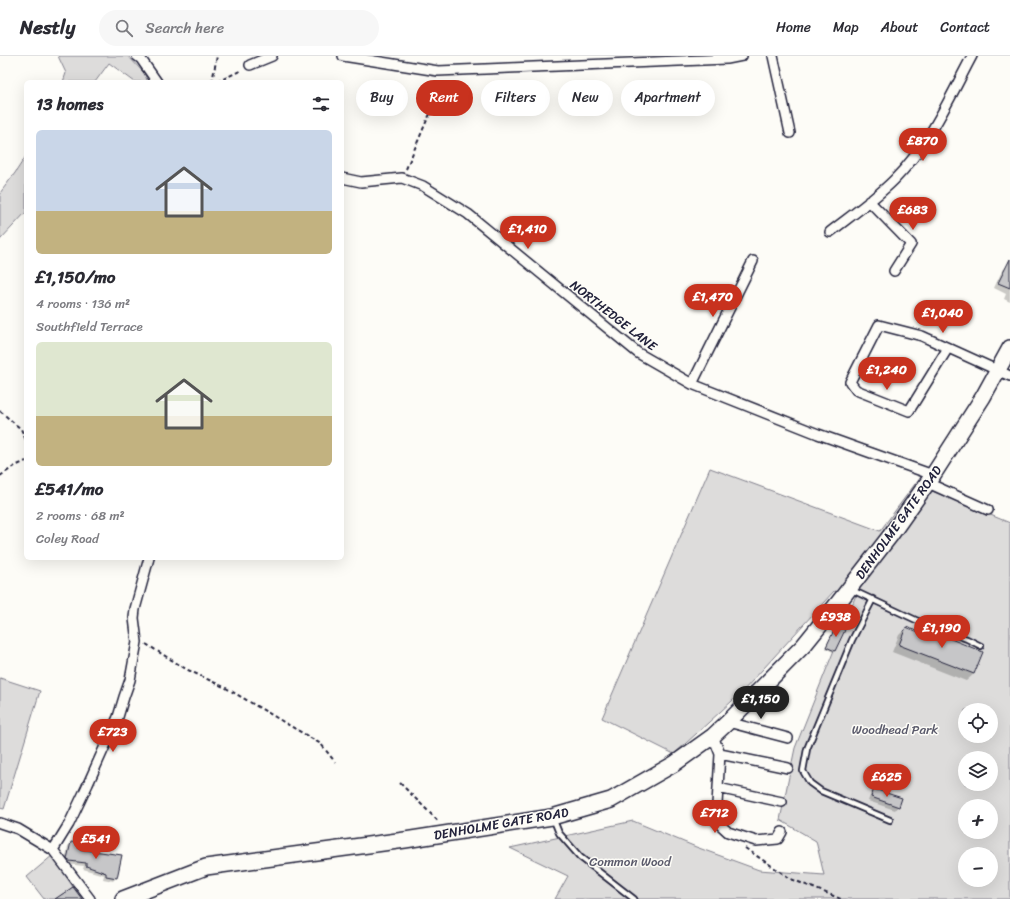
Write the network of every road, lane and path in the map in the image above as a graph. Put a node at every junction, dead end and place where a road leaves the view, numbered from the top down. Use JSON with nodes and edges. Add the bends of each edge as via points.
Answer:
{"nodes":[{"id":1,"x":137,"y":56,"type":"edge"},
{"id":2,"x":217,"y":56,"type":"edge"},
{"id":3,"x":272,"y":56,"type":"edge"},
{"id":4,"x":343,"y":56,"type":"edge"},
{"id":5,"x":742,"y":56,"type":"edge"},
{"id":6,"x":773,"y":56,"type":"edge"},
{"id":7,"x":972,"y":56,"type":"edge"},
{"id":8,"x":250,"y":65,"type":"joint"},
{"id":9,"x":453,"y":71,"type":"junction"},
{"id":10,"x":156,"y":80,"type":"edge"},
{"id":11,"x":212,"y":80,"type":"edge"},
{"id":12,"x":221,"y":80,"type":"edge"},
{"id":13,"x":790,"y":133,"type":"dead end"},
{"id":14,"x":344,"y":178,"type":"edge"},
{"id":15,"x":402,"y":178,"type":"junction"},
{"id":16,"x":869,"y":201,"type":"junction"},
{"id":17,"x":830,"y":232,"type":"dead end"},
{"id":18,"x":753,"y":261,"type":"dead end"},
{"id":19,"x":894,"y":271,"type":"dead end"},
{"id":20,"x":948,"y":348,"type":"junction"},
{"id":21,"x":1010,"y":348,"type":"edge"},
{"id":22,"x":1004,"y":374,"type":"edge"},
{"id":23,"x":692,"y":384,"type":"junction"},
{"id":24,"x":0,"y":411,"type":"edge"},
{"id":25,"x":24,"y":436,"type":"edge"},
{"id":26,"x":24,"y":463,"type":"edge"},
{"id":27,"x":0,"y":476,"type":"edge"},
{"id":28,"x":930,"y":479,"type":"junction"},
{"id":29,"x":988,"y":510,"type":"dead end"},
{"id":30,"x":148,"y":560,"type":"edge"},
{"id":31,"x":849,"y":588,"type":"junction"},
{"id":32,"x":873,"y":599,"type":"junction"},
{"id":33,"x":137,"y":642,"type":"junction"},
{"id":34,"x":981,"y":646,"type":"dead end"},
{"id":35,"x":728,"y":722,"type":"junction"},
{"id":36,"x":713,"y":736,"type":"junction"},
{"id":37,"x":788,"y":738,"type":"dead end"},
{"id":38,"x":720,"y":754,"type":"junction"},
{"id":39,"x":335,"y":762,"type":"dead end"},
{"id":40,"x":788,"y":768,"type":"dead end"},
{"id":41,"x":400,"y":783,"type":"dead end"},
{"id":42,"x":718,"y":788,"type":"junction"},
{"id":43,"x":782,"y":802,"type":"dead end"},
{"id":44,"x":552,"y":816,"type":"junction"},
{"id":45,"x":890,"y":820,"type":"dead end"},
{"id":46,"x":0,"y":823,"type":"edge"},
{"id":47,"x":782,"y":832,"type":"dead end"},
{"id":48,"x":451,"y":833,"type":"junction"},
{"id":49,"x":742,"y":846,"type":"dead end"},
{"id":50,"x":53,"y":850,"type":"junction"},
{"id":51,"x":90,"y":899,"type":"edge"},
{"id":52,"x":123,"y":899,"type":"edge"},
{"id":53,"x":634,"y":899,"type":"edge"},
{"id":54,"x":841,"y":899,"type":"edge"}],
"edges":[{"from":1,"to":10,"type":"street"},
{"from":2,"to":11,"type":"path"},
{"from":3,"to":8,"type":"street"},
{"from":4,"to":9,"type":"street","via":[[438,72]]},
{"from":5,"to":9,"type":"street","via":[[727,59]]},
{"from":6,"to":13,"type":"street"},
{"from":7,"to":16,"type":"street","via":[[951,98],[917,152],[894,179]]},
{"from":8,"to":12,"type":"path"},
{"from":9,"to":15,"type":"path","via":[[427,120]]},
{"from":14,"to":15,"type":"street","name":"NORTHEDGE LANE","via":[[360,182]]},
{"from":15,"to":23,"type":"street","name":"NORTHEDGE LANE","via":[[423,186],[468,214],[638,353]]},
{"from":16,"to":17,"type":"street"},
{"from":16,"to":19,"type":"street","via":[[911,244]]},
{"from":18,"to":23,"type":"street"},
{"from":20,"to":20,"type":"street","via":[[909,411],[856,390],[850,382],[878,325],[922,336]]},
{"from":20,"to":22,"type":"street"},
{"from":21,"to":22,"type":"main road","name":"DENHOLME GATE ROAD"},
{"from":22,"to":28,"type":"main road","name":"DENHOLME GATE ROAD","via":[[983,397]]},
{"from":23,"to":28,"type":"street","name":"NORTHEDGE LANE"},
{"from":24,"to":25,"type":"path","via":[[21,429]]},
{"from":26,"to":27,"type":"path"},
{"from":28,"to":29,"type":"street","name":"NORTHEDGE LANE"},
{"from":28,"to":31,"type":"main road","name":"DENHOLME GATE ROAD"},
{"from":30,"to":33,"type":"street","via":[[135,609]]},
{"from":31,"to":32,"type":"lane"},
{"from":31,"to":35,"type":"main road","name":"DENHOLME GATE ROAD","via":[[804,645]]},
{"from":32,"to":34,"type":"lane","via":[[918,621]]},
{"from":32,"to":45,"type":"lane","via":[[852,640],[807,749],[803,771],[810,783],[821,791]]},
{"from":33,"to":39,"type":"path","via":[[144,643],[186,669],[226,688],[321,744]]},
{"from":33,"to":50,"type":"street","via":[[130,680],[118,717],[69,824]]},
{"from":35,"to":36,"type":"main road","name":"DENHOLME GATE ROAD"},
{"from":35,"to":37,"type":"street"},
{"from":36,"to":38,"type":"street"},
{"from":36,"to":44,"type":"main road","name":"DENHOLME GATE ROAD","via":[[674,764],[611,800]]},
{"from":38,"to":40,"type":"street"},
{"from":38,"to":42,"type":"street"},
{"from":41,"to":48,"type":"path"},
{"from":42,"to":43,"type":"street"},
{"from":42,"to":47,"type":"street","via":[[716,821],[728,832],[756,841],[778,839]]},
{"from":44,"to":48,"type":"main road","name":"DENHOLME GATE ROAD"},
{"from":44,"to":53,"type":"lane","via":[[559,833],[580,857]]},
{"from":46,"to":50,"type":"street","via":[[18,829]]},
{"from":48,"to":52,"type":"main road","name":"DENHOLME GATE ROAD","via":[[206,867]]},
{"from":49,"to":54,"type":"path","via":[[791,879]]},
{"from":50,"to":51,"type":"street"}]}
